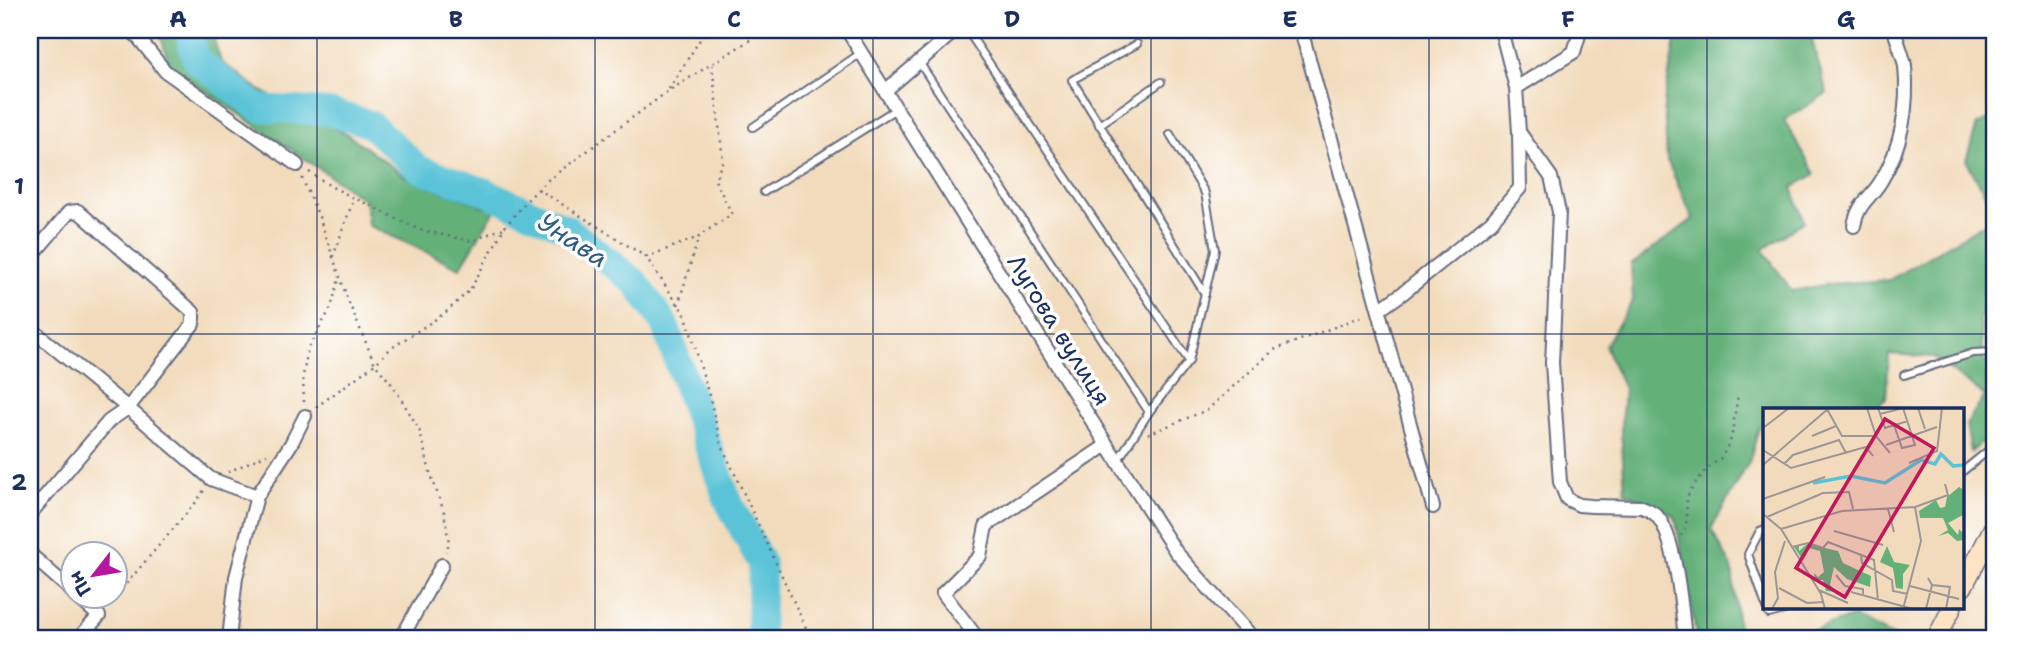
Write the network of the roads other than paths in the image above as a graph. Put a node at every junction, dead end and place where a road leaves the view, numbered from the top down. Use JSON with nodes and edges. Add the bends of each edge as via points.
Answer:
{"nodes":[{"id":1,"x":132,"y":30,"type":"edge"},
{"id":2,"x":846,"y":30,"type":"edge"},
{"id":3,"x":956,"y":30,"type":"edge"},
{"id":4,"x":967,"y":30,"type":"edge"},
{"id":5,"x":1301,"y":30,"type":"edge"},
{"id":6,"x":1501,"y":30,"type":"edge"},
{"id":7,"x":1578,"y":30,"type":"edge"},
{"id":8,"x":1894,"y":30,"type":"edge"},
{"id":9,"x":1137,"y":44,"type":"dead end"},
{"id":10,"x":861,"y":53,"type":"junction"},
{"id":11,"x":919,"y":62,"type":"junction"},
{"id":12,"x":1161,"y":82,"type":"dead end"},
{"id":13,"x":1516,"y":88,"type":"junction"},
{"id":14,"x":885,"y":91,"type":"junction"},
{"id":15,"x":896,"y":109,"type":"junction"},
{"id":16,"x":1099,"y":125,"type":"junction"},
{"id":17,"x":753,"y":127,"type":"dead end"},
{"id":18,"x":1518,"y":132,"type":"junction"},
{"id":19,"x":1170,"y":134,"type":"dead end"},
{"id":20,"x":297,"y":165,"type":"road end"},
{"id":21,"x":764,"y":192,"type":"dead end"},
{"id":22,"x":1854,"y":226,"type":"dead end"},
{"id":23,"x":30,"y":258,"type":"edge"},
{"id":24,"x":1205,"y":294,"type":"junction"},
{"id":25,"x":1378,"y":310,"type":"junction"},
{"id":26,"x":30,"y":328,"type":"edge"},
{"id":27,"x":1994,"y":352,"type":"edge"},
{"id":28,"x":1189,"y":361,"type":"junction"},
{"id":29,"x":1904,"y":375,"type":"dead end"},
{"id":30,"x":128,"y":408,"type":"junction"},
{"id":31,"x":1149,"y":412,"type":"junction"},
{"id":32,"x":305,"y":416,"type":"road end"},
{"id":33,"x":1107,"y":445,"type":"junction"},
{"id":34,"x":1994,"y":446,"type":"edge"},
{"id":35,"x":1117,"y":462,"type":"junction"},
{"id":36,"x":1965,"y":469,"type":"edge"},
{"id":37,"x":257,"y":496,"type":"junction"},
{"id":38,"x":1433,"y":507,"type":"dead end"},
{"id":39,"x":30,"y":514,"type":"edge"},
{"id":40,"x":1994,"y":526,"type":"edge"},
{"id":41,"x":1763,"y":530,"type":"edge"},
{"id":42,"x":30,"y":554,"type":"edge"},
{"id":43,"x":442,"y":565,"type":"road end"},
{"id":44,"x":60,"y":581,"type":"edge"},
{"id":45,"x":1965,"y":583,"type":"edge"},
{"id":46,"x":1763,"y":596,"type":"edge"},
{"id":47,"x":92,"y":610,"type":"edge"},
{"id":48,"x":1768,"y":610,"type":"edge"},
{"id":49,"x":1784,"y":610,"type":"edge"},
{"id":50,"x":1951,"y":610,"type":"edge"},
{"id":51,"x":78,"y":639,"type":"edge"},
{"id":52,"x":229,"y":639,"type":"edge"},
{"id":53,"x":401,"y":639,"type":"edge"},
{"id":54,"x":978,"y":639,"type":"edge"},
{"id":55,"x":1254,"y":639,"type":"edge"},
{"id":56,"x":1685,"y":639,"type":"edge"},
{"id":57,"x":1936,"y":639,"type":"edge"}],
"edges":[{"from":1,"to":20,"type":"street","via":[[165,71]]},
{"from":2,"to":10,"type":"street","name":"Лугова вулиця"},
{"from":3,"to":11,"type":"street"},
{"from":4,"to":28,"type":"lane"},
{"from":5,"to":25,"type":"street"},
{"from":6,"to":13,"type":"street"},
{"from":7,"to":13,"type":"street","via":[[1574,52]]},
{"from":8,"to":22,"type":"street","via":[[1905,63],[1902,129],[1892,163],[1856,212]]},
{"from":9,"to":16,"type":"lane","via":[[1072,80]]},
{"from":10,"to":14,"type":"street","name":"Лугова вулиця"},
{"from":10,"to":17,"type":"lane"},
{"from":11,"to":14,"type":"street"},
{"from":11,"to":31,"type":"lane"},
{"from":12,"to":16,"type":"lane"},
{"from":13,"to":18,"type":"street"},
{"from":14,"to":15,"type":"street","name":"Лугова вулиця"},
{"from":15,"to":21,"type":"lane"},
{"from":15,"to":33,"type":"street","name":"Лугова вулиця"},
{"from":16,"to":24,"type":"lane"},
{"from":18,"to":25,"type":"street","via":[[1520,188],[1490,222]]},
{"from":18,"to":56,"type":"street","via":[[1551,177],[1559,212],[1552,362],[1560,482],[1567,499],[1578,505],[1643,507],[1659,518],[1670,543]]},
{"from":19,"to":24,"type":"lane","via":[[1205,193],[1216,250]]},
{"from":23,"to":30,"type":"street","via":[[69,212],[78,211],[193,312],[193,324]]},
{"from":24,"to":28,"type":"lane"},
{"from":25,"to":38,"type":"street"},
{"from":26,"to":30,"type":"street"},
{"from":27,"to":29,"type":"lane","via":[[1973,353]]},
{"from":28,"to":31,"type":"lane"},
{"from":30,"to":37,"type":"street","via":[[211,479]]},
{"from":30,"to":39,"type":"street","via":[[109,421]]},
{"from":31,"to":35,"type":"lane"},
{"from":32,"to":37,"type":"street"},
{"from":33,"to":35,"type":"street","name":"Лугова вулиця"},
{"from":33,"to":54,"type":"street","via":[[986,526],[980,556],[943,593]]},
{"from":34,"to":36,"type":"lane"},
{"from":35,"to":55,"type":"street","name":"Лугова вулиця","via":[[1176,552]]},
{"from":37,"to":52,"type":"street","via":[[236,577]]},
{"from":40,"to":45,"type":"main road"},
{"from":41,"to":46,"type":"lane","via":[[1748,554]]},
{"from":42,"to":44,"type":"street"},
{"from":43,"to":53,"type":"street"},
{"from":47,"to":51,"type":"street","via":[[99,616]]},
{"from":48,"to":49,"type":"lane","via":[[1769,614]]},
{"from":50,"to":57,"type":"main road"}]}
